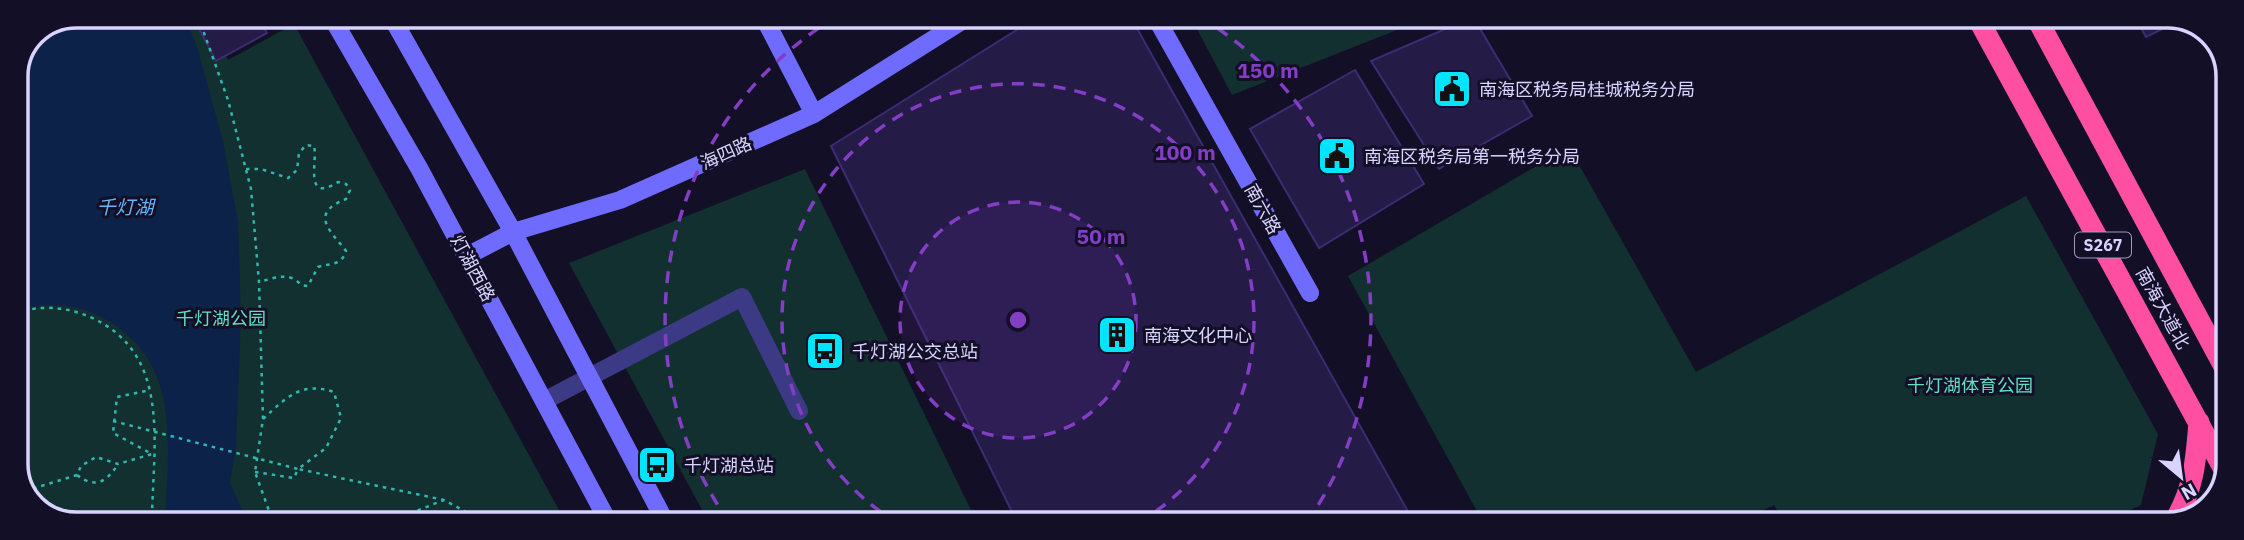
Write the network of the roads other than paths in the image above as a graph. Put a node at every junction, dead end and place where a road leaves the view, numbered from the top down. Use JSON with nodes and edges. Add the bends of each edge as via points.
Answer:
{"nodes":[{"id":1,"x":338,"y":28,"type":"edge"},
{"id":2,"x":398,"y":28,"type":"edge"},
{"id":3,"x":769,"y":28,"type":"edge"},
{"id":4,"x":951,"y":28,"type":"edge"},
{"id":5,"x":1162,"y":28,"type":"edge"},
{"id":6,"x":1983,"y":28,"type":"edge"},
{"id":7,"x":2042,"y":28,"type":"edge"},
{"id":8,"x":814,"y":114,"type":"junction"},
{"id":9,"x":513,"y":232,"type":"junction"},
{"id":10,"x":467,"y":256,"type":"junction"},
{"id":11,"x":1310,"y":292,"type":"dead end"},
{"id":12,"x":2216,"y":352,"type":"edge"},
{"id":13,"x":588,"y":377,"type":"junction"},
{"id":14,"x":544,"y":401,"type":"junction"},
{"id":15,"x":799,"y":411,"type":"dead end"},
{"id":16,"x":2199,"y":422,"type":"junction"},
{"id":17,"x":2216,"y":454,"type":"edge"},
{"id":18,"x":2181,"y":510,"type":"edge"},
{"id":19,"x":603,"y":512,"type":"edge"},
{"id":20,"x":660,"y":512,"type":"edge"}],
"edges":[{"from":1,"to":10,"type":"main road","name":"灯湖西路"},
{"from":2,"to":9,"type":"main road"},
{"from":3,"to":8,"type":"main road"},
{"from":4,"to":8,"type":"main road","name":"海四路"},
{"from":5,"to":11,"type":"main road","name":"南六路"},
{"from":6,"to":16,"type":"highway","name":"南海大道北","number":"S267"},
{"from":7,"to":12,"type":"highway","name":"南海大道北","number":"S267"},
{"from":8,"to":9,"type":"main road","name":"海四路","via":[[620,200]]},
{"from":9,"to":10,"type":"main road","name":"海四路"},
{"from":9,"to":13,"type":"main road"},
{"from":10,"to":14,"type":"main road","name":"灯湖西路"},
{"from":13,"to":14,"type":"street"},
{"from":13,"to":15,"type":"street","via":[[742,297]]},
{"from":13,"to":20,"type":"main road"},
{"from":14,"to":19,"type":"main road","name":"灯湖西路"},
{"from":16,"to":17,"type":"highway","name":"南海大道北","number":"S267"},
{"from":16,"to":18,"type":"highway","via":[[2195,473]]}]}
